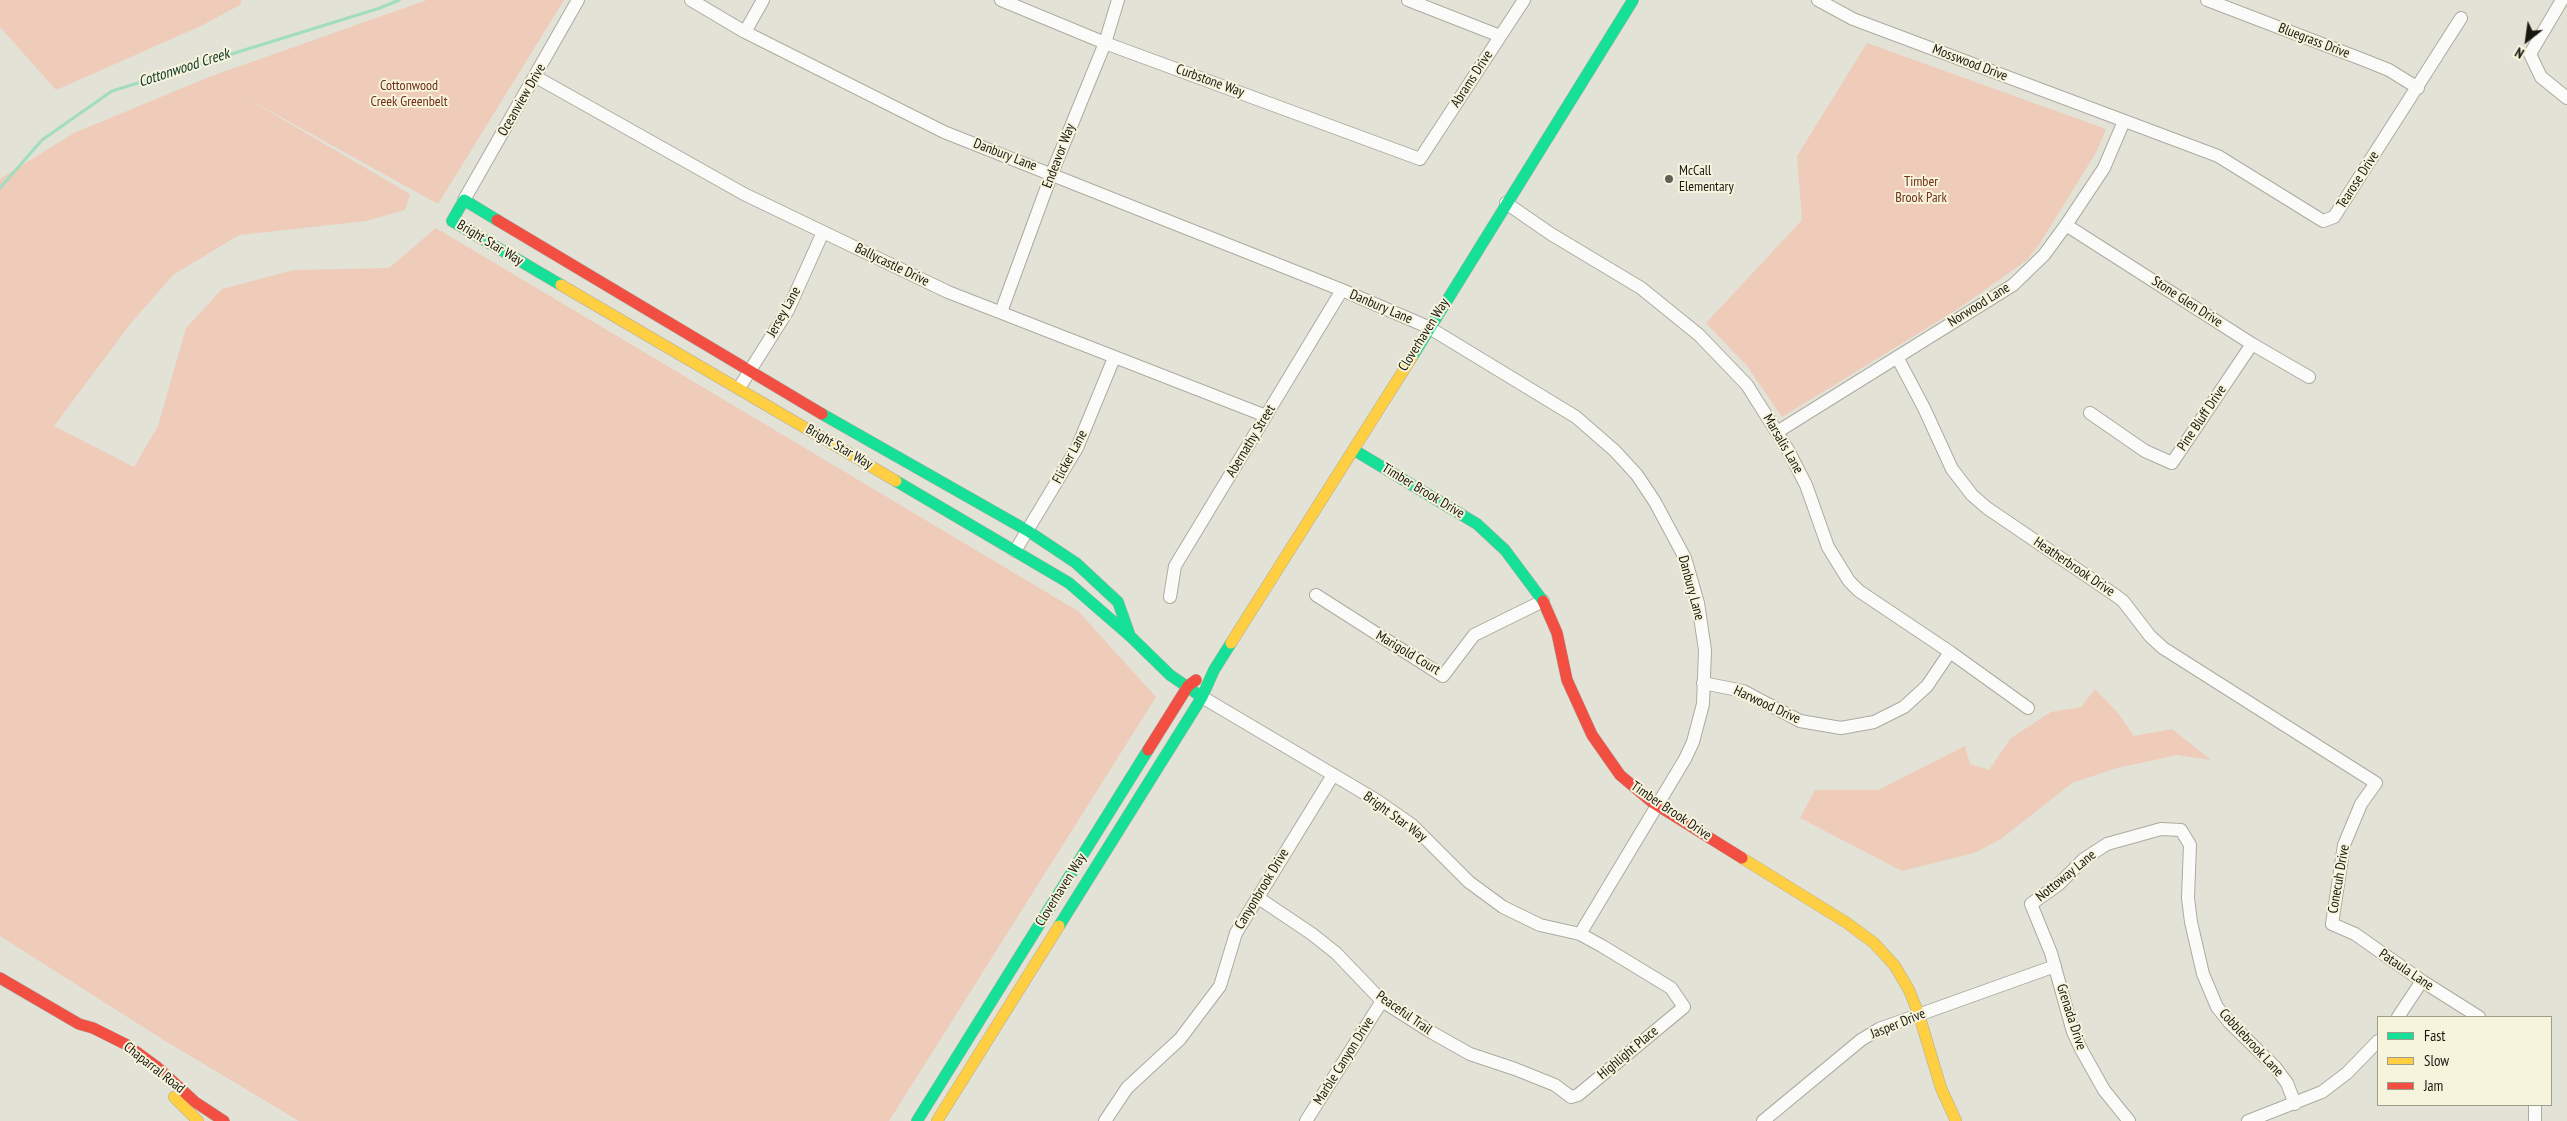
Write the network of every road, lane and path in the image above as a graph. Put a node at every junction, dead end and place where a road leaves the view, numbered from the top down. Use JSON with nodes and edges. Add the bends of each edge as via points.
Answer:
{"nodes":[{"id":1,"x":578,"y":0,"type":"edge"},
{"id":2,"x":691,"y":0,"type":"edge"},
{"id":3,"x":763,"y":0,"type":"edge"},
{"id":4,"x":1001,"y":0,"type":"edge"},
{"id":5,"x":1118,"y":0,"type":"edge"},
{"id":6,"x":1408,"y":0,"type":"edge"},
{"id":7,"x":1524,"y":0,"type":"edge"},
{"id":8,"x":1633,"y":0,"type":"edge"},
{"id":9,"x":1818,"y":0,"type":"edge"},
{"id":10,"x":2207,"y":0,"type":"edge"},
{"id":11,"x":2562,"y":0,"type":"edge"},
{"id":12,"x":2461,"y":18,"type":"dead end"},
{"id":13,"x":745,"y":32,"type":"junction"},
{"id":14,"x":1500,"y":36,"type":"junction"},
{"id":15,"x":1105,"y":42,"type":"junction"},
{"id":16,"x":536,"y":77,"type":"junction"},
{"id":17,"x":2418,"y":88,"type":"junction"},
{"id":18,"x":2567,"y":98,"type":"edge"},
{"id":19,"x":2124,"y":121,"type":"junction"},
{"id":20,"x":1420,"y":159,"type":"joint"},
{"id":21,"x":1052,"y":173,"type":"junction"},
{"id":22,"x":464,"y":200,"type":"junction"},
{"id":23,"x":1506,"y":203,"type":"junction"},
{"id":24,"x":2066,"y":225,"type":"junction"},
{"id":25,"x":823,"y":232,"type":"junction"},
{"id":26,"x":1342,"y":290,"type":"junction"},
{"id":27,"x":1001,"y":312,"type":"junction"},
{"id":28,"x":1428,"y":327,"type":"junction"},
{"id":29,"x":2252,"y":344,"type":"junction"},
{"id":30,"x":1897,"y":356,"type":"junction"},
{"id":31,"x":1114,"y":358,"type":"junction"},
{"id":32,"x":749,"y":372,"type":"junction"},
{"id":33,"x":2308,"y":376,"type":"dead end"},
{"id":34,"x":739,"y":388,"type":"junction"},
{"id":35,"x":2090,"y":413,"type":"dead end"},
{"id":36,"x":1266,"y":416,"type":"junction"},
{"id":37,"x":1777,"y":432,"type":"junction"},
{"id":38,"x":1354,"y":450,"type":"junction"},
{"id":39,"x":1028,"y":531,"type":"junction"},
{"id":40,"x":1016,"y":550,"type":"junction"},
{"id":41,"x":1316,"y":595,"type":"dead end"},
{"id":42,"x":1170,"y":596,"type":"dead end"},
{"id":43,"x":1544,"y":602,"type":"junction"},
{"id":44,"x":1130,"y":636,"type":"junction"},
{"id":45,"x":1950,"y":652,"type":"junction"},
{"id":46,"x":1214,"y":670,"type":"junction"},
{"id":47,"x":1703,"y":682,"type":"junction"},
{"id":48,"x":1188,"y":686,"type":"junction"},
{"id":49,"x":1202,"y":697,"type":"junction"},
{"id":50,"x":2028,"y":708,"type":"dead end"},
{"id":51,"x":1333,"y":775,"type":"junction"},
{"id":52,"x":2376,"y":783,"type":"joint"},
{"id":53,"x":1656,"y":804,"type":"junction"},
{"id":54,"x":2186,"y":836,"type":"joint"},
{"id":55,"x":1257,"y":898,"type":"junction"},
{"id":56,"x":2031,"y":904,"type":"joint"},
{"id":57,"x":2332,"y":924,"type":"joint"},
{"id":58,"x":1580,"y":934,"type":"junction"},
{"id":59,"x":2055,"y":966,"type":"junction"},
{"id":60,"x":0,"y":978,"type":"edge"},
{"id":61,"x":2422,"y":981,"type":"junction"},
{"id":62,"x":1382,"y":1001,"type":"junction"},
{"id":63,"x":1684,"y":1007,"type":"joint"},
{"id":64,"x":1919,"y":1014,"type":"junction"},
{"id":65,"x":2399,"y":1016,"type":"edge"},
{"id":66,"x":2478,"y":1016,"type":"edge"},
{"id":67,"x":79,"y":1024,"type":"junction"},
{"id":68,"x":2377,"y":1042,"type":"edge"},
{"id":69,"x":1571,"y":1097,"type":"joint"},
{"id":70,"x":2295,"y":1104,"type":"junction"},
{"id":71,"x":2534,"y":1106,"type":"edge"},
{"id":72,"x":198,"y":1121,"type":"edge"},
{"id":73,"x":224,"y":1121,"type":"edge"},
{"id":74,"x":917,"y":1121,"type":"edge"},
{"id":75,"x":937,"y":1121,"type":"edge"},
{"id":76,"x":1105,"y":1121,"type":"edge"},
{"id":77,"x":1306,"y":1121,"type":"edge"},
{"id":78,"x":1763,"y":1121,"type":"edge"},
{"id":79,"x":1956,"y":1121,"type":"edge"},
{"id":80,"x":2129,"y":1121,"type":"edge"},
{"id":81,"x":2248,"y":1121,"type":"edge"},
{"id":82,"x":2535,"y":1121,"type":"edge"}],
"edges":[{"from":1,"to":16,"type":"street","name":"Oceanview Drive"},
{"from":2,"to":13,"type":"street","name":"Danbury Lane"},
{"from":3,"to":13,"type":"street"},
{"from":4,"to":15,"type":"street","name":"Curbstone Way"},
{"from":5,"to":15,"type":"street","name":"Endeavor Way"},
{"from":6,"to":14,"type":"street"},
{"from":7,"to":14,"type":"street","name":"Abrams Drive"},
{"from":8,"to":23,"type":"street","name":"Cloverhaven Way"},
{"from":9,"to":19,"type":"street","name":"Mosswood Drive","via":[[1853,19]]},
{"from":10,"to":17,"type":"street","name":"Bluegrass Drive","via":[[2389,70]]},
{"from":11,"to":18,"type":"street","via":[[2530,54],[2542,77]]},
{"from":12,"to":17,"type":"street","name":"Tearose Drive"},
{"from":13,"to":21,"type":"street","name":"Danbury Lane","via":[[944,132]]},
{"from":14,"to":20,"type":"street","name":"Abrams Drive"},
{"from":15,"to":20,"type":"street","name":"Curbstone Way"},
{"from":15,"to":21,"type":"street","name":"Endeavor Way"},
{"from":16,"to":22,"type":"street","name":"Oceanview Drive"},
{"from":16,"to":25,"type":"street","name":"Ballycastle Drive","via":[[744,194]]},
{"from":17,"to":19,"type":"street","name":"Tearose Drive","via":[[2334,217],[2327,221],[2218,156]]},
{"from":19,"to":24,"type":"street","name":"Norwood Lane","via":[[2104,168]]},
{"from":21,"to":26,"type":"street","name":"Danbury Lane"},
{"from":21,"to":27,"type":"street","name":"Endeavor Way"},
{"from":22,"to":32,"type":"street","name":"Bright Star Way"},
{"from":22,"to":34,"type":"street","name":"Bright Star Way","via":[[452,221]]},
{"from":23,"to":28,"type":"street","name":"Cloverhaven Way"},
{"from":23,"to":37,"type":"street","name":"Marsalis Lane","via":[[1641,288],[1673,312],[1747,386]]},
{"from":24,"to":29,"type":"street","name":"Stone Glen Drive"},
{"from":24,"to":30,"type":"street","name":"Norwood Lane","via":[[2044,255],[2013,284]]},
{"from":25,"to":27,"type":"street","name":"Ballycastle Drive","via":[[948,292]]},
{"from":25,"to":32,"type":"street","name":"Jersey Lane","via":[[788,310]]},
{"from":26,"to":28,"type":"street","name":"Danbury Lane"},
{"from":26,"to":36,"type":"street","name":"Abernathy Street"},
{"from":27,"to":31,"type":"street","name":"Ballycastle Drive"},
{"from":28,"to":38,"type":"street","name":"Cloverhaven Way"},
{"from":28,"to":47,"type":"street","name":"Danbury Lane","via":[[1576,417],[1615,451],[1637,476],[1659,508],[1685,558],[1698,603],[1704,650]]},
{"from":29,"to":33,"type":"street","name":"Stone Glen Drive"},
{"from":29,"to":35,"type":"street","name":"Pine Bluff Drive","via":[[2172,463],[2145,451]]},
{"from":30,"to":37,"type":"street","name":"Norwood Lane"},
{"from":30,"to":52,"type":"street","name":"Heatherbrook Drive","via":[[1952,469],[1972,495],[2123,601],[2163,648]]},
{"from":31,"to":36,"type":"street","name":"Ballycastle Drive"},
{"from":31,"to":39,"type":"street","name":"Flicker Lane","via":[[1077,448]]},
{"from":32,"to":34,"type":"street","name":"Jersey Lane"},
{"from":32,"to":39,"type":"street","name":"Bright Star Way"},
{"from":34,"to":40,"type":"street","name":"Bright Star Way"},
{"from":36,"to":42,"type":"street","name":"Abernathy Street","via":[[1175,566]]},
{"from":37,"to":45,"type":"street","name":"Marsalis Lane","via":[[1806,485],[1828,547],[1849,581]]},
{"from":38,"to":43,"type":"street","name":"Timber Brook Drive","via":[[1477,524],[1505,550]]},
{"from":38,"to":46,"type":"street","name":"Cloverhaven Way"},
{"from":39,"to":40,"type":"street","name":"Flicker Lane"},
{"from":39,"to":44,"type":"street","name":"Bright Star Way","via":[[1076,563],[1118,602]]},
{"from":40,"to":44,"type":"street","name":"Bright Star Way","via":[[1069,583]]},
{"from":41,"to":43,"type":"street","name":"Marigold Court","via":[[1443,676],[1474,636]]},
{"from":43,"to":53,"type":"street","name":"Timber Brook Drive","via":[[1557,633],[1567,680],[1592,735],[1620,775]]},
{"from":44,"to":48,"type":"street","name":"Bright Star Way","via":[[1170,674]]},
{"from":45,"to":47,"type":"street","name":"Harwood Drive","via":[[1928,686],[1904,707],[1874,722],[1841,728],[1800,721],[1743,691]]},
{"from":45,"to":50,"type":"street","name":"Marsalis Lane"},
{"from":46,"to":48,"type":"street","name":"Cloverhaven Way"},
{"from":46,"to":49,"type":"street","name":"Cloverhaven Way"},
{"from":47,"to":53,"type":"street","name":"Danbury Lane","via":[[1703,704],[1694,742]]},
{"from":48,"to":49,"type":"street","name":"Bright Star Way"},
{"from":48,"to":74,"type":"street","name":"Cloverhaven Way"},
{"from":49,"to":51,"type":"street","name":"Bright Star Way"},
{"from":49,"to":75,"type":"street","name":"Cloverhaven Way"},
{"from":51,"to":55,"type":"street","name":"Canyonbrook Drive"},
{"from":51,"to":58,"type":"street","name":"Bright Star Way","via":[[1412,826],[1469,882],[1503,907],[1540,925]]},
{"from":52,"to":57,"type":"street","name":"Conecuh Drive","via":[[2360,804],[2344,845]]},
{"from":53,"to":58,"type":"street","name":"Danbury Lane"},
{"from":53,"to":64,"type":"street","name":"Timber Brook Drive","via":[[1874,943],[1895,966]]},
{"from":54,"to":56,"type":"street","name":"Nottoway Lane","via":[[2181,830],[2161,828],[2107,844]]},
{"from":54,"to":70,"type":"street","name":"Cobblebrook Lane","via":[[2190,845],[2188,898],[2203,974],[2217,1007],[2275,1066]]},
{"from":55,"to":62,"type":"street","name":"Peaceful Trail","via":[[1336,953]]},
{"from":55,"to":76,"type":"street","name":"Canyonbrook Drive","via":[[1236,933],[1220,986],[1180,1039],[1127,1088]]},
{"from":56,"to":59,"type":"street","name":"Grenada Drive"},
{"from":57,"to":61,"type":"street","name":"Pataula Lane","via":[[2355,934]]},
{"from":58,"to":63,"type":"street","name":"Bright Star Way","via":[[1671,988]]},
{"from":59,"to":64,"type":"street","name":"Jasper Drive"},
{"from":59,"to":80,"type":"street","name":"Grenada Drive","via":[[2073,1032],[2081,1049],[2104,1090]]},
{"from":60,"to":67,"type":"street","name":"Chaparral Road"},
{"from":61,"to":65,"type":"street"},
{"from":61,"to":66,"type":"street","name":"Pataula Lane"},
{"from":62,"to":69,"type":"street","name":"Peaceful Trail","via":[[1470,1054],[1555,1085]]},
{"from":62,"to":77,"type":"street","name":"Marble Canyon Drive"},
{"from":63,"to":69,"type":"street","name":"Highlight Place","via":[[1578,1095]]},
{"from":64,"to":78,"type":"street","name":"Jasper Drive","via":[[1879,1029],[1861,1040]]},
{"from":64,"to":79,"type":"street","name":"Timber Brook Drive","via":[[1941,1088]]},
{"from":67,"to":72,"type":"street","name":"Chaparral Road","via":[[138,1067]]},
{"from":67,"to":73,"type":"street","name":"Chaparral Road","via":[[127,1046],[195,1102]]},
{"from":68,"to":70,"type":"street","via":[[2334,1084]]},
{"from":70,"to":81,"type":"street"},
{"from":71,"to":82,"type":"street"}]}
